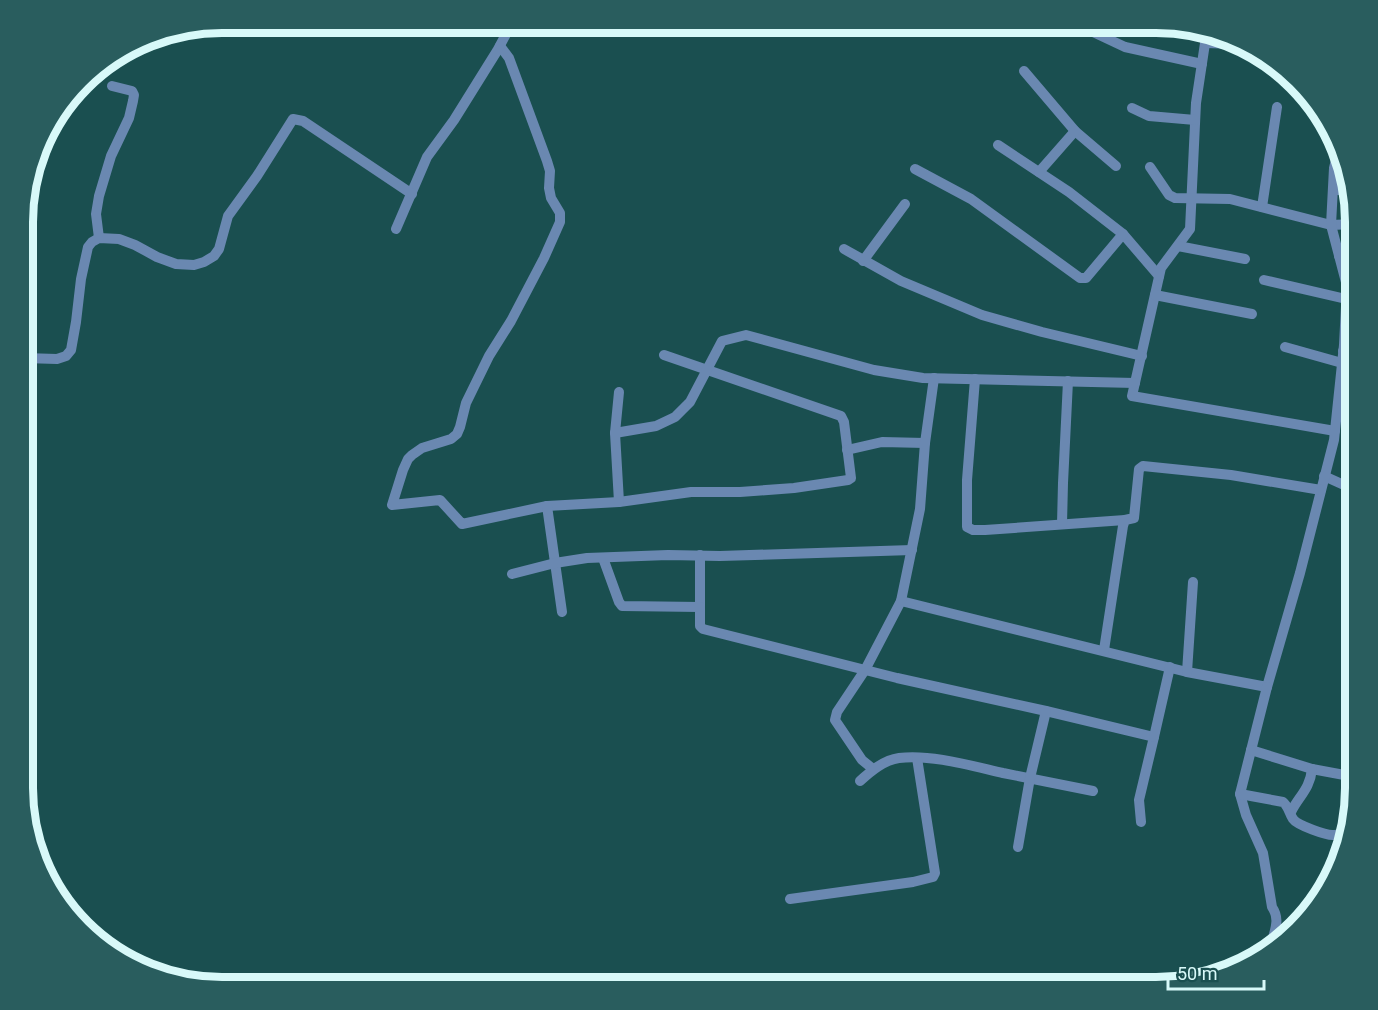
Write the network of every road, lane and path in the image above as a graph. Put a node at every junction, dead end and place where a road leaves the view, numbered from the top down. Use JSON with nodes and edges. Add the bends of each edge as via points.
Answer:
{"nodes":[{"id":1,"x":507,"y":33,"type":"edge"},
{"id":2,"x":1095,"y":33,"type":"edge"},
{"id":3,"x":1205,"y":43,"type":"joint"},
{"id":4,"x":1218,"y":43,"type":"edge"},
{"id":5,"x":500,"y":46,"type":"junction"},
{"id":6,"x":1202,"y":64,"type":"junction"},
{"id":7,"x":1024,"y":71,"type":"dead end"},
{"id":8,"x":112,"y":86,"type":"dead end"},
{"id":9,"x":1277,"y":107,"type":"dead end"},
{"id":10,"x":1132,"y":108,"type":"dead end"},
{"id":11,"x":1195,"y":120,"type":"junction"},
{"id":12,"x":1075,"y":131,"type":"junction"},
{"id":13,"x":998,"y":145,"type":"dead end"},
{"id":14,"x":1335,"y":162,"type":"edge"},
{"id":15,"x":1116,"y":166,"type":"dead end"},
{"id":16,"x":1150,"y":167,"type":"dead end"},
{"id":17,"x":915,"y":169,"type":"dead end"},
{"id":18,"x":1039,"y":172,"type":"junction"},
{"id":19,"x":1333,"y":190,"type":"junction"},
{"id":20,"x":1342,"y":190,"type":"edge"},
{"id":21,"x":412,"y":194,"type":"junction"},
{"id":22,"x":1191,"y":198,"type":"junction"},
{"id":23,"x":905,"y":204,"type":"dead end"},
{"id":24,"x":1262,"y":207,"type":"junction"},
{"id":25,"x":1345,"y":224,"type":"edge"},
{"id":26,"x":1331,"y":225,"type":"junction"},
{"id":27,"x":396,"y":229,"type":"dead end"},
{"id":28,"x":1123,"y":234,"type":"junction"},
{"id":29,"x":99,"y":238,"type":"junction"},
{"id":30,"x":1178,"y":246,"type":"junction"},
{"id":31,"x":844,"y":249,"type":"dead end"},
{"id":32,"x":1339,"y":256,"type":"junction"},
{"id":33,"x":1345,"y":256,"type":"edge"},
{"id":34,"x":1245,"y":260,"type":"dead end"},
{"id":35,"x":863,"y":261,"type":"junction"},
{"id":36,"x":1159,"y":276,"type":"junction"},
{"id":37,"x":1345,"y":278,"type":"edge"},
{"id":38,"x":1264,"y":280,"type":"dead end"},
{"id":39,"x":1155,"y":295,"type":"junction"},
{"id":40,"x":1345,"y":299,"type":"edge"},
{"id":41,"x":1252,"y":314,"type":"dead end"},
{"id":42,"x":1345,"y":316,"type":"edge"},
{"id":43,"x":1286,"y":347,"type":"dead end"},
{"id":44,"x":1343,"y":351,"type":"joint"},
{"id":45,"x":664,"y":356,"type":"dead end"},
{"id":46,"x":1142,"y":356,"type":"junction"},
{"id":47,"x":33,"y":358,"type":"edge"},
{"id":48,"x":1342,"y":363,"type":"junction"},
{"id":49,"x":706,"y":370,"type":"junction"},
{"id":50,"x":934,"y":378,"type":"junction"},
{"id":51,"x":975,"y":379,"type":"junction"},
{"id":52,"x":1068,"y":381,"type":"junction"},
{"id":53,"x":1135,"y":383,"type":"junction"},
{"id":54,"x":619,"y":392,"type":"dead end"},
{"id":55,"x":1338,"y":407,"type":"junction"},
{"id":56,"x":1345,"y":409,"type":"edge"},
{"id":57,"x":1335,"y":431,"type":"junction"},
{"id":58,"x":615,"y":433,"type":"junction"},
{"id":59,"x":925,"y":442,"type":"junction"},
{"id":60,"x":847,"y":450,"type":"junction"},
{"id":61,"x":1324,"y":476,"type":"junction"},
{"id":62,"x":1345,"y":485,"type":"edge"},
{"id":63,"x":1321,"y":490,"type":"junction"},
{"id":64,"x":618,"y":502,"type":"junction"},
{"id":65,"x":547,"y":506,"type":"junction"},
{"id":66,"x":1125,"y":520,"type":"junction"},
{"id":67,"x":1062,"y":524,"type":"junction"},
{"id":68,"x":912,"y":550,"type":"junction"},
{"id":69,"x":700,"y":555,"type":"junction"},
{"id":70,"x":603,"y":558,"type":"junction"},
{"id":71,"x":555,"y":563,"type":"junction"},
{"id":72,"x":512,"y":574,"type":"dead end"},
{"id":73,"x":1193,"y":582,"type":"dead end"},
{"id":74,"x":901,"y":601,"type":"junction"},
{"id":75,"x":700,"y":606,"type":"junction"},
{"id":76,"x":562,"y":612,"type":"dead end"},
{"id":77,"x":1104,"y":650,"type":"junction"},
{"id":78,"x":1170,"y":667,"type":"junction"},
{"id":79,"x":865,"y":670,"type":"junction"},
{"id":80,"x":1187,"y":672,"type":"junction"},
{"id":81,"x":1267,"y":687,"type":"junction"},
{"id":82,"x":1046,"y":711,"type":"junction"},
{"id":83,"x":1154,"y":737,"type":"junction"},
{"id":84,"x":1251,"y":750,"type":"junction"},
{"id":85,"x":916,"y":758,"type":"junction"},
{"id":86,"x":873,"y":769,"type":"junction"},
{"id":87,"x":1312,"y":769,"type":"junction"},
{"id":88,"x":1345,"y":774,"type":"edge"},
{"id":89,"x":1030,"y":778,"type":"junction"},
{"id":90,"x":860,"y":781,"type":"dead end"},
{"id":91,"x":1094,"y":791,"type":"dead end"},
{"id":92,"x":1240,"y":795,"type":"junction"},
{"id":93,"x":1291,"y":812,"type":"junction"},
{"id":94,"x":1142,"y":822,"type":"dead end"},
{"id":95,"x":1339,"y":834,"type":"edge"},
{"id":96,"x":1018,"y":847,"type":"dead end"},
{"id":97,"x":790,"y":899,"type":"dead end"},
{"id":98,"x":1272,"y":937,"type":"edge"}],
"edges":[{"from":1,"to":5,"type":"street"},
{"from":2,"to":6,"type":"street","via":[[1125,47]]},
{"from":3,"to":4,"type":"street"},
{"from":3,"to":6,"type":"street"},
{"from":5,"to":21,"type":"street","via":[[427,157]]},
{"from":5,"to":65,"type":"street","via":[[509,58],[547,161],[551,198],[560,213],[560,222],[466,403],[457,434],[422,448],[408,459],[392,504],[440,500],[462,524]]},
{"from":6,"to":11,"type":"street"},
{"from":7,"to":12,"type":"street"},
{"from":8,"to":29,"type":"street","via":[[134,95],[129,118],[102,184],[96,214]]},
{"from":9,"to":24,"type":"street"},
{"from":10,"to":11,"type":"street","via":[[1149,116]]},
{"from":11,"to":22,"type":"street"},
{"from":12,"to":15,"type":"street"},
{"from":12,"to":18,"type":"street"},
{"from":13,"to":18,"type":"street"},
{"from":14,"to":19,"type":"street"},
{"from":16,"to":22,"type":"street","via":[[1169,195]]},
{"from":17,"to":28,"type":"street","via":[[971,199],[1080,278],[1086,278]]},
{"from":18,"to":28,"type":"street"},
{"from":19,"to":20,"type":"street"},
{"from":19,"to":26,"type":"street"},
{"from":21,"to":27,"type":"street"},
{"from":21,"to":29,"type":"street","via":[[303,121],[292,119],[228,216],[214,256],[194,265],[176,264],[119,239]]},
{"from":22,"to":24,"type":"street","via":[[1230,199]]},
{"from":22,"to":30,"type":"street","via":[[1190,229]]},
{"from":23,"to":35,"type":"street"},
{"from":24,"to":26,"type":"street"},
{"from":25,"to":26,"type":"street"},
{"from":26,"to":32,"type":"street"},
{"from":28,"to":36,"type":"street"},
{"from":29,"to":47,"type":"street","via":[[88,247],[71,350],[57,359]]},
{"from":30,"to":34,"type":"street"},
{"from":30,"to":36,"type":"street"},
{"from":31,"to":35,"type":"street"},
{"from":32,"to":33,"type":"street"},
{"from":32,"to":37,"type":"street"},
{"from":35,"to":46,"type":"street","via":[[982,315]]},
{"from":36,"to":39,"type":"street"},
{"from":38,"to":40,"type":"street"},
{"from":39,"to":41,"type":"street"},
{"from":39,"to":46,"type":"street"},
{"from":42,"to":44,"type":"street"},
{"from":43,"to":48,"type":"street"},
{"from":44,"to":48,"type":"street"},
{"from":45,"to":49,"type":"street"},
{"from":46,"to":53,"type":"street"},
{"from":48,"to":55,"type":"street"},
{"from":49,"to":50,"type":"street","via":[[722,341],[746,335],[874,370]]},
{"from":49,"to":58,"type":"street","via":[[690,402],[675,417],[656,426]]},
{"from":49,"to":60,"type":"street","via":[[841,416]]},
{"from":50,"to":51,"type":"street"},
{"from":50,"to":59,"type":"street"},
{"from":51,"to":52,"type":"street"},
{"from":51,"to":67,"type":"street","via":[[967,527],[985,530]]},
{"from":52,"to":53,"type":"street"},
{"from":52,"to":67,"type":"street"},
{"from":53,"to":57,"type":"street","via":[[1132,396]]},
{"from":54,"to":58,"type":"street"},
{"from":55,"to":56,"type":"street"},
{"from":55,"to":57,"type":"street"},
{"from":57,"to":61,"type":"street"},
{"from":58,"to":64,"type":"street"},
{"from":59,"to":60,"type":"street","via":[[882,442]]},
{"from":59,"to":68,"type":"street","via":[[920,509]]},
{"from":60,"to":64,"type":"street","via":[[851,478],[848,480],[794,488],[691,492]]},
{"from":61,"to":62,"type":"street"},
{"from":61,"to":63,"type":"street"},
{"from":63,"to":66,"type":"street","via":[[1143,466],[1139,469],[1134,518]]},
{"from":63,"to":81,"type":"street"},
{"from":64,"to":65,"type":"street"},
{"from":65,"to":71,"type":"street"},
{"from":66,"to":67,"type":"street"},
{"from":66,"to":77,"type":"street"},
{"from":68,"to":69,"type":"street"},
{"from":68,"to":74,"type":"street"},
{"from":69,"to":70,"type":"street"},
{"from":69,"to":75,"type":"street"},
{"from":70,"to":71,"type":"street"},
{"from":70,"to":75,"type":"street","via":[[622,606]]},
{"from":71,"to":72,"type":"street"},
{"from":71,"to":76,"type":"street"},
{"from":73,"to":80,"type":"street"},
{"from":74,"to":77,"type":"street"},
{"from":74,"to":79,"type":"street"},
{"from":75,"to":79,"type":"street","via":[[703,629]]},
{"from":77,"to":78,"type":"street"},
{"from":78,"to":80,"type":"street"},
{"from":78,"to":83,"type":"street"},
{"from":79,"to":82,"type":"street"},
{"from":79,"to":86,"type":"street","via":[[835,720],[862,760]]},
{"from":80,"to":81,"type":"street"},
{"from":81,"to":84,"type":"street"},
{"from":82,"to":83,"type":"street"},
{"from":82,"to":89,"type":"street"},
{"from":83,"to":94,"type":"street","via":[[1139,800]]},
{"from":84,"to":87,"type":"street"},
{"from":84,"to":92,"type":"street"},
{"from":85,"to":86,"type":"street","via":[[897,758]]},
{"from":85,"to":89,"type":"street","via":[[954,761]]},
{"from":85,"to":97,"type":"street","via":[[933,877]]},
{"from":86,"to":90,"type":"street"},
{"from":87,"to":88,"type":"street"},
{"from":87,"to":93,"type":"street","via":[[1307,788]]},
{"from":89,"to":91,"type":"street"},
{"from":89,"to":96,"type":"street"},
{"from":92,"to":93,"type":"street","via":[[1283,802]]},
{"from":92,"to":98,"type":"street","via":[[1263,853],[1272,907],[1277,914]]},
{"from":93,"to":95,"type":"street","via":[[1298,824],[1327,835]]}]}
